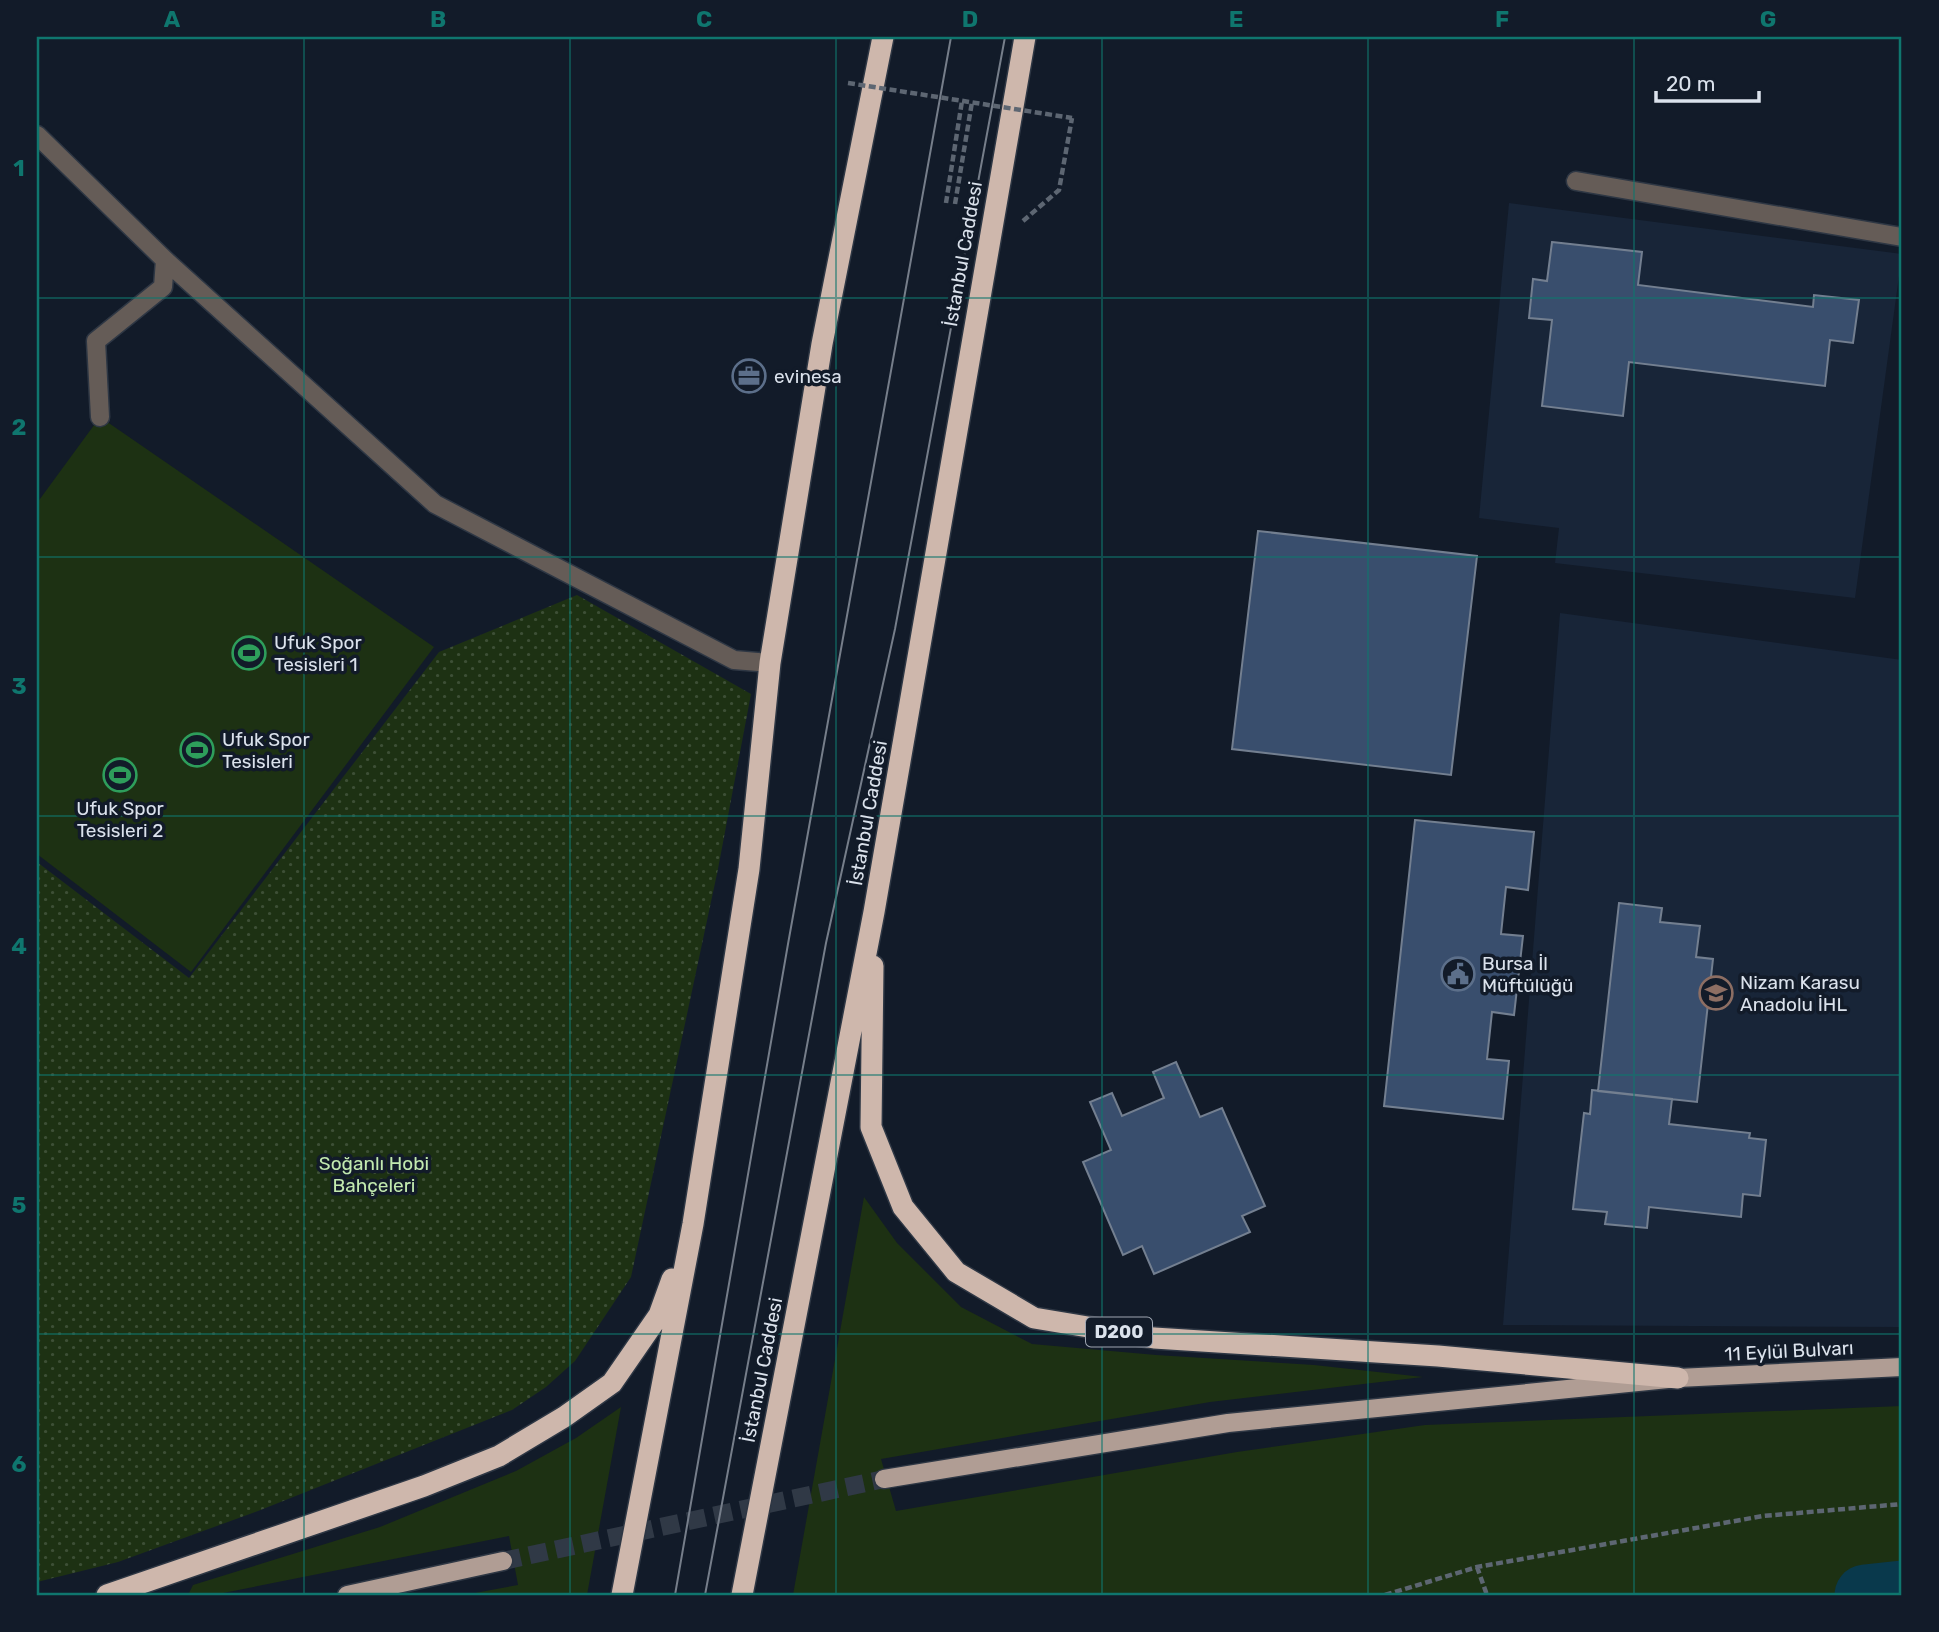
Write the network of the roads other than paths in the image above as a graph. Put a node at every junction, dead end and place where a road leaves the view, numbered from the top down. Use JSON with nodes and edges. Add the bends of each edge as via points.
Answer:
{"nodes":[{"id":1,"x":1025,"y":37,"type":"edge"},
{"id":2,"x":882,"y":38,"type":"edge"},
{"id":3,"x":37,"y":135,"type":"edge"},
{"id":4,"x":1576,"y":181,"type":"dead end"},
{"id":5,"x":1902,"y":237,"type":"edge"},
{"id":6,"x":165,"y":260,"type":"junction"},
{"id":7,"x":100,"y":417,"type":"dead end"},
{"id":8,"x":770,"y":663,"type":"junction"},
{"id":9,"x":874,"y":912,"type":"junction"},
{"id":10,"x":693,"y":1224,"type":"junction"},
{"id":11,"x":1902,"y":1367,"type":"edge"},
{"id":12,"x":1678,"y":1378,"type":"junction"},
{"id":13,"x":884,"y":1479,"type":"tunnel mouth"},
{"id":14,"x":503,"y":1561,"type":"tunnel mouth"},
{"id":15,"x":107,"y":1595,"type":"edge"},
{"id":16,"x":347,"y":1595,"type":"edge"},
{"id":17,"x":622,"y":1595,"type":"edge"},
{"id":18,"x":742,"y":1595,"type":"edge"}],
"edges":[{"from":1,"to":9,"type":"highway","name":"İstanbul Caddesi"},
{"from":2,"to":8,"type":"highway","via":[[822,344]]},
{"from":3,"to":6,"type":"lane"},
{"from":4,"to":5,"type":"lane"},
{"from":6,"to":7,"type":"lane","via":[[163,287],[96,341]]},
{"from":6,"to":8,"type":"lane","via":[[435,504],[734,660]]},
{"from":8,"to":10,"type":"highway","via":[[749,869]]},
{"from":9,"to":12,"type":"highway","number":"D200","via":[[871,1127],[903,1207],[956,1272],[1034,1318],[1154,1338],[1438,1356]]},
{"from":9,"to":18,"type":"highway","name":"İstanbul Caddesi"},
{"from":10,"to":15,"type":"highway","via":[[659,1315],[612,1383],[564,1417],[499,1456],[424,1486]]},
{"from":10,"to":17,"type":"highway"},
{"from":11,"to":12,"type":"main road","name":"11 Eylül Bulvarı"},
{"from":12,"to":13,"type":"main road","name":"11 Eylül Bulvarı","via":[[1228,1423]]},
{"from":14,"to":16,"type":"main road"}]}
